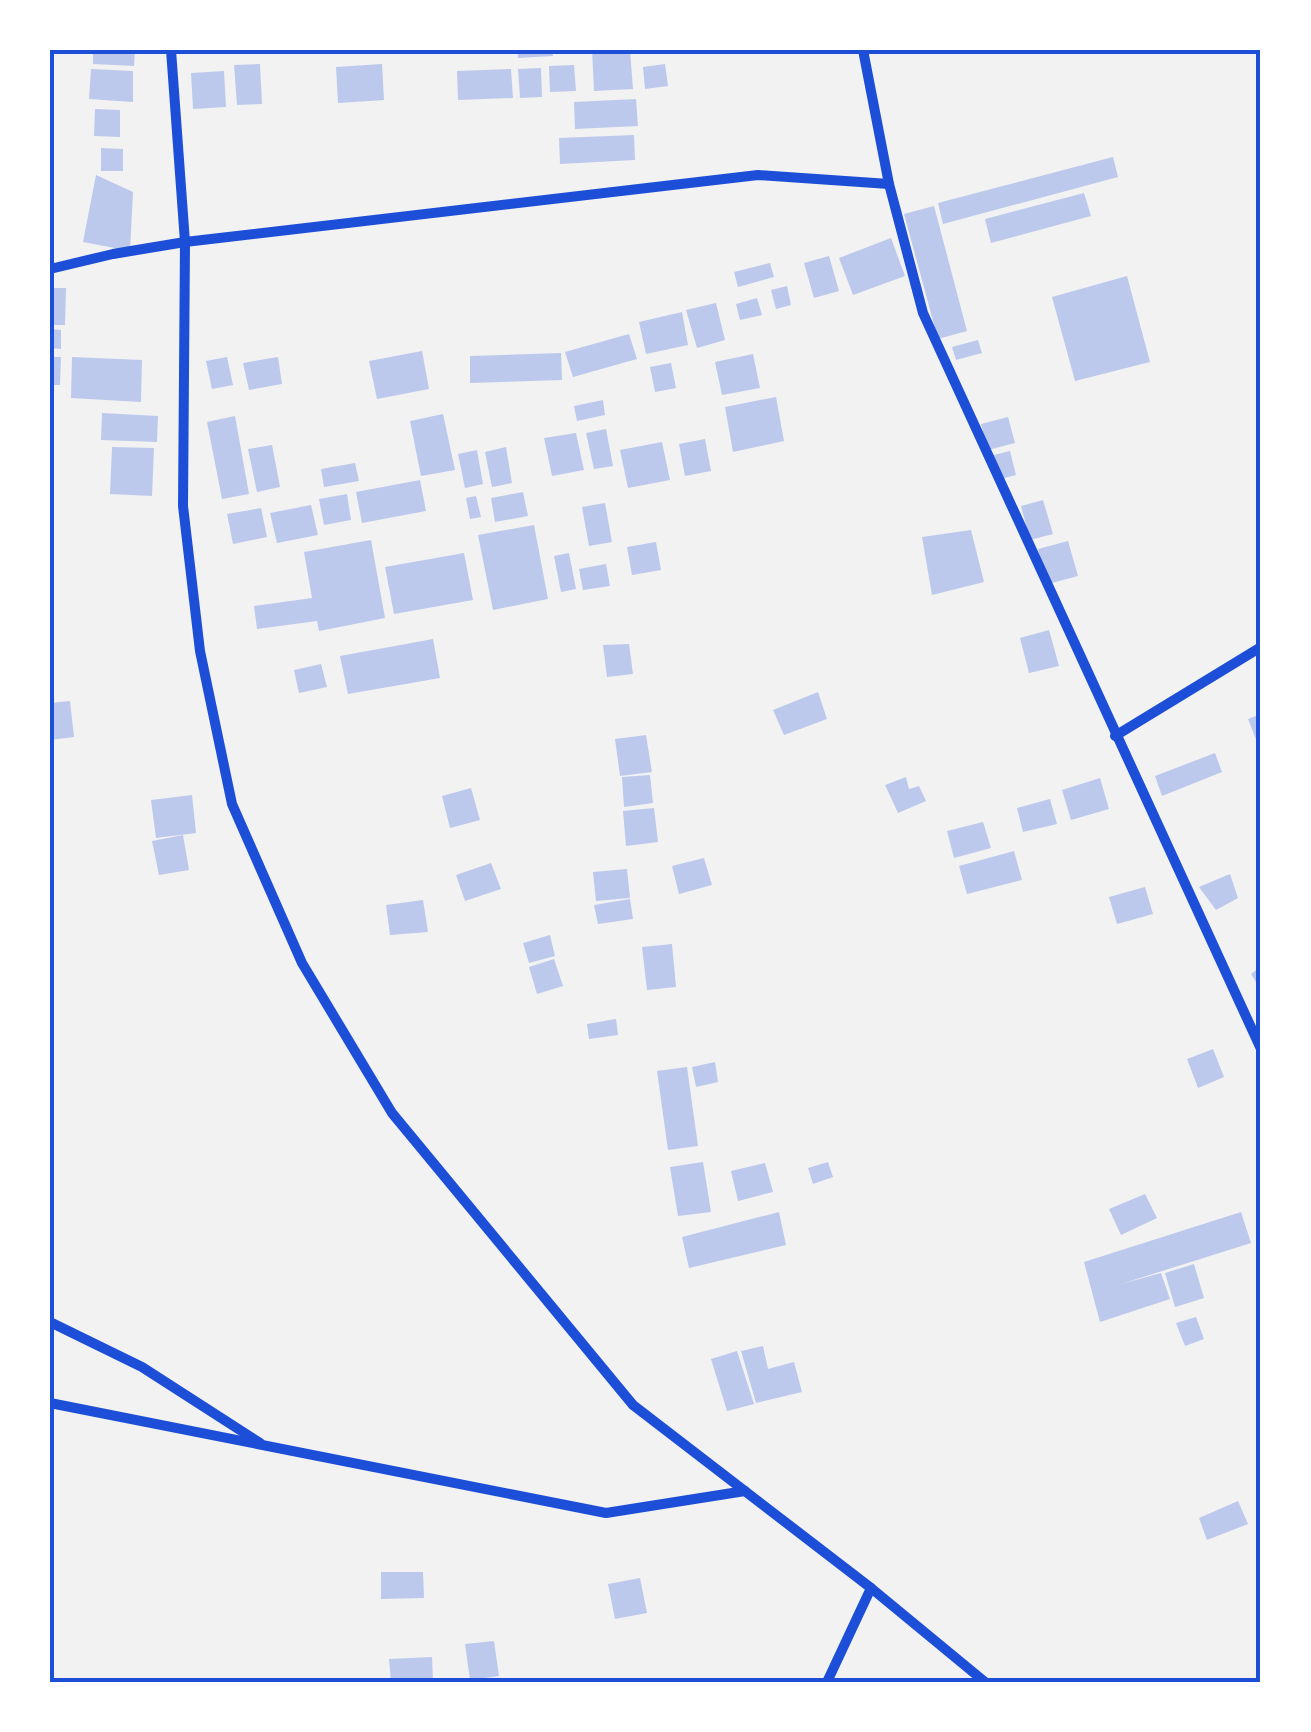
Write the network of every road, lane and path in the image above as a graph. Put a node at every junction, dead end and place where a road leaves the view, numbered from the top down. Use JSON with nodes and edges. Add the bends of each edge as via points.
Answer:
{"nodes":[{"id":1,"x":171,"y":50,"type":"edge"},
{"id":2,"x":863,"y":50,"type":"edge"},
{"id":3,"x":889,"y":184,"type":"junction"},
{"id":4,"x":185,"y":242,"type":"junction"},
{"id":5,"x":50,"y":270,"type":"edge"},
{"id":6,"x":1261,"y":647,"type":"edge"},
{"id":7,"x":1115,"y":736,"type":"junction"},
{"id":8,"x":1261,"y":1050,"type":"edge"},
{"id":9,"x":50,"y":1322,"type":"edge"},
{"id":10,"x":50,"y":1403,"type":"edge"},
{"id":11,"x":265,"y":1446,"type":"junction"},
{"id":12,"x":745,"y":1491,"type":"junction"},
{"id":13,"x":870,"y":1588,"type":"junction"},
{"id":14,"x":826,"y":1682,"type":"edge"},
{"id":15,"x":985,"y":1682,"type":"edge"}],
"edges":[{"from":1,"to":4,"type":"street"},
{"from":2,"to":3,"type":"street"},
{"from":3,"to":4,"type":"street","via":[[758,175]]},
{"from":3,"to":7,"type":"street","via":[[923,314]]},
{"from":4,"to":5,"type":"street"},
{"from":4,"to":12,"type":"street","via":[[182,506],[200,651],[232,804],[302,963],[392,1113],[634,1404]]},
{"from":6,"to":7,"type":"street"},
{"from":7,"to":8,"type":"street"},
{"from":9,"to":11,"type":"street","via":[[142,1367]]},
{"from":10,"to":11,"type":"street"},
{"from":11,"to":12,"type":"street","via":[[606,1512]]},
{"from":12,"to":13,"type":"street"},
{"from":13,"to":14,"type":"street"},
{"from":13,"to":15,"type":"street"}]}
